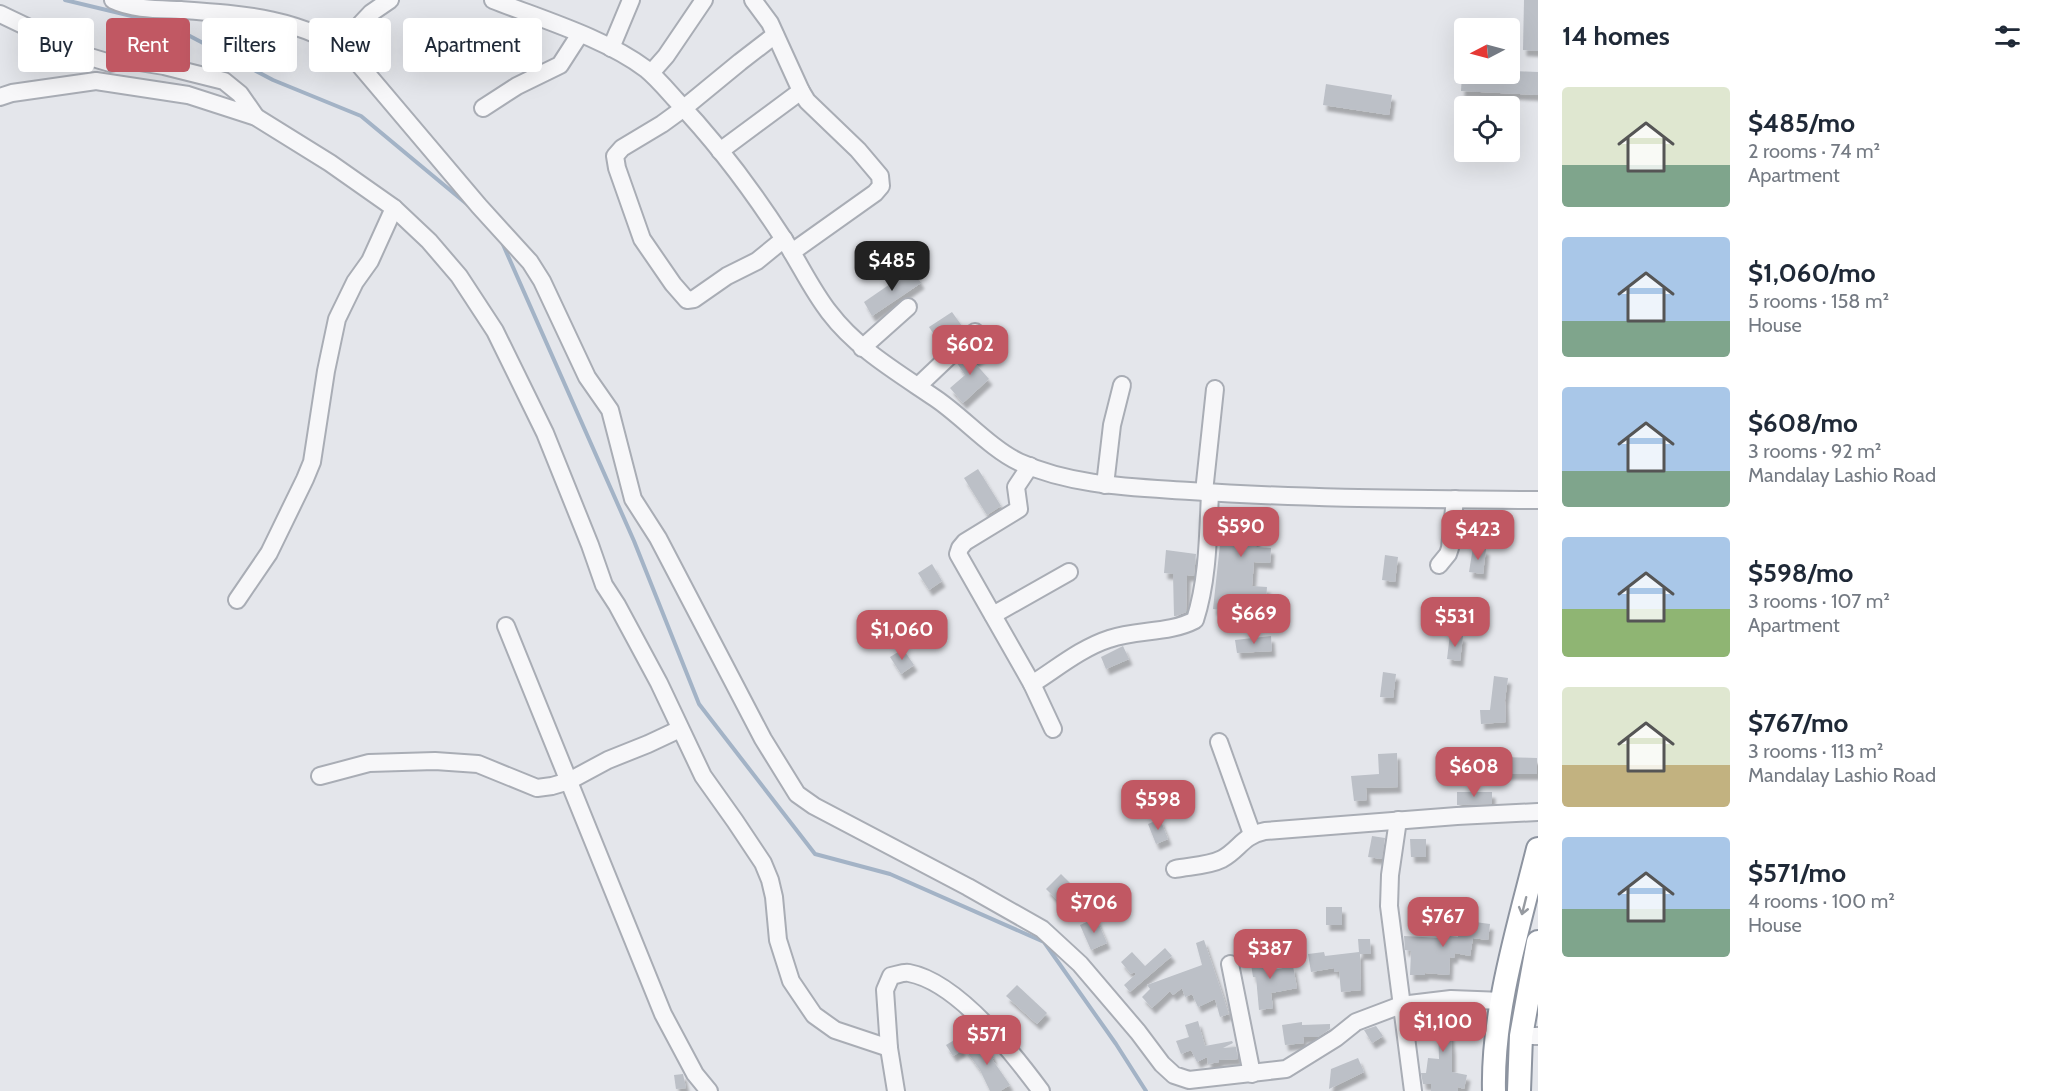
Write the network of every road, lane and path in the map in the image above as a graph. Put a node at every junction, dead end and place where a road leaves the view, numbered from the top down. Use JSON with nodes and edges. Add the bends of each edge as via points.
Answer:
{"nodes":[{"id":1,"x":113,"y":0,"type":"edge"},
{"id":2,"x":390,"y":0,"type":"edge"},
{"id":3,"x":631,"y":0,"type":"edge"},
{"id":4,"x":704,"y":0,"type":"edge"},
{"id":5,"x":753,"y":0,"type":"edge"},
{"id":6,"x":499,"y":1,"type":"edge"},
{"id":7,"x":162,"y":5,"type":"edge"},
{"id":8,"x":0,"y":14,"type":"edge"},
{"id":9,"x":367,"y":18,"type":"edge"},
{"id":10,"x":309,"y":32,"type":"edge"},
{"id":11,"x":580,"y":34,"type":"junction"},
{"id":12,"x":775,"y":35,"type":"junction"},
{"id":13,"x":611,"y":48,"type":"junction"},
{"id":14,"x":367,"y":72,"type":"edge"},
{"id":15,"x":651,"y":73,"type":"junction"},
{"id":16,"x":801,"y":92,"type":"junction"},
{"id":17,"x":0,"y":97,"type":"edge"},
{"id":18,"x":483,"y":108,"type":"dead end"},
{"id":19,"x":684,"y":108,"type":"junction"},
{"id":20,"x":256,"y":117,"type":"junction"},
{"id":21,"x":720,"y":151,"type":"junction"},
{"id":22,"x":394,"y":208,"type":"junction"},
{"id":23,"x":788,"y":245,"type":"junction"},
{"id":24,"x":908,"y":307,"type":"dead end"},
{"id":25,"x":975,"y":332,"type":"dead end"},
{"id":26,"x":862,"y":348,"type":"junction"},
{"id":27,"x":1122,"y":385,"type":"dead end"},
{"id":28,"x":918,"y":386,"type":"junction"},
{"id":29,"x":1215,"y":389,"type":"dead end"},
{"id":30,"x":1030,"y":466,"type":"junction"},
{"id":31,"x":1105,"y":485,"type":"junction"},
{"id":32,"x":1207,"y":493,"type":"junction"},
{"id":33,"x":1455,"y":499,"type":"junction"},
{"id":34,"x":1538,"y":500,"type":"edge"},
{"id":35,"x":1439,"y":565,"type":"dead end"},
{"id":36,"x":1070,"y":572,"type":"dead end"},
{"id":37,"x":237,"y":600,"type":"dead end"},
{"id":38,"x":993,"y":615,"type":"junction"},
{"id":39,"x":506,"y":626,"type":"dead end"},
{"id":40,"x":1032,"y":684,"type":"junction"},
{"id":41,"x":680,"y":729,"type":"junction"},
{"id":42,"x":1053,"y":729,"type":"dead end"},
{"id":43,"x":1219,"y":742,"type":"dead end"},
{"id":44,"x":320,"y":776,"type":"dead end"},
{"id":45,"x":569,"y":781,"type":"junction"},
{"id":46,"x":1538,"y":812,"type":"edge"},
{"id":47,"x":1398,"y":820,"type":"junction"},
{"id":48,"x":1252,"y":834,"type":"junction"},
{"id":49,"x":1538,"y":849,"type":"edge"},
{"id":50,"x":1175,"y":869,"type":"dead end"},
{"id":51,"x":1538,"y":942,"type":"edge"},
{"id":52,"x":1230,"y":964,"type":"dead end"},
{"id":53,"x":1503,"y":1001,"type":"junction"},
{"id":54,"x":1401,"y":1005,"type":"junction"},
{"id":55,"x":1530,"y":1036,"type":"edge"},
{"id":56,"x":889,"y":1048,"type":"junction"},
{"id":57,"x":1252,"y":1074,"type":"junction"},
{"id":58,"x":709,"y":1091,"type":"edge"},
{"id":59,"x":896,"y":1091,"type":"edge"},
{"id":60,"x":1041,"y":1091,"type":"edge"},
{"id":61,"x":1413,"y":1091,"type":"edge"},
{"id":62,"x":1494,"y":1091,"type":"edge"},
{"id":63,"x":1519,"y":1091,"type":"edge"}],
"edges":[{"from":1,"to":7,"type":"street","via":[[137,8]]},
{"from":2,"to":9,"type":"street"},
{"from":3,"to":13,"type":"street"},
{"from":4,"to":15,"type":"street"},
{"from":5,"to":12,"type":"street"},
{"from":6,"to":11,"type":"street"},
{"from":7,"to":10,"type":"street","via":[[239,14]]},
{"from":8,"to":20,"type":"street","via":[[110,63],[127,60],[224,81],[240,94]]},
{"from":11,"to":13,"type":"street"},
{"from":11,"to":18,"type":"street","via":[[560,64]]},
{"from":12,"to":16,"type":"street"},
{"from":12,"to":19,"type":"street"},
{"from":13,"to":15,"type":"street"},
{"from":14,"to":57,"type":"street","via":[[542,280],[587,377],[610,410],[633,499],[797,794],[1042,930],[1080,964],[1174,1075],[1190,1080]]},
{"from":15,"to":19,"type":"street"},
{"from":16,"to":21,"type":"street"},
{"from":16,"to":23,"type":"street","via":[[880,176],[880,186]]},
{"from":17,"to":20,"type":"street","via":[[96,81],[188,94]]},
{"from":19,"to":21,"type":"street"},
{"from":19,"to":23,"type":"street","via":[[615,156],[634,223],[678,290],[687,300],[694,299],[727,276]]},
{"from":20,"to":22,"type":"street"},
{"from":21,"to":23,"type":"street"},
{"from":22,"to":37,"type":"street","via":[[337,320],[312,462],[269,553]]},
{"from":22,"to":41,"type":"street","via":[[459,276],[495,331],[545,433],[604,585]]},
{"from":23,"to":26,"type":"street","via":[[829,312]]},
{"from":24,"to":26,"type":"street"},
{"from":25,"to":28,"type":"street"},
{"from":26,"to":28,"type":"street"},
{"from":27,"to":31,"type":"street","via":[[1112,424]]},
{"from":28,"to":30,"type":"street","via":[[1000,450]]},
{"from":29,"to":32,"type":"street"},
{"from":30,"to":31,"type":"street"},
{"from":30,"to":38,"type":"street","via":[[1016,487],[1019,508],[965,542],[958,554]]},
{"from":31,"to":32,"type":"street"},
{"from":32,"to":33,"type":"street"},
{"from":32,"to":40,"type":"street","via":[[1206,554],[1195,620],[1178,628],[1110,638]]},
{"from":33,"to":34,"type":"street"},
{"from":33,"to":35,"type":"street","via":[[1450,548]]},
{"from":36,"to":38,"type":"street"},
{"from":38,"to":40,"type":"street"},
{"from":39,"to":45,"type":"street"},
{"from":40,"to":42,"type":"street"},
{"from":41,"to":45,"type":"street"},
{"from":41,"to":56,"type":"street","via":[[703,777],[767,871],[778,940],[791,981],[814,1015],[835,1029]]},
{"from":43,"to":48,"type":"street"},
{"from":44,"to":45,"type":"street","via":[[369,764],[435,761],[478,764],[537,788]]},
{"from":45,"to":58,"type":"street","via":[[663,1014],[695,1074]]},
{"from":46,"to":47,"type":"street"},
{"from":47,"to":48,"type":"street"},
{"from":47,"to":54,"type":"street","via":[[1389,906]]},
{"from":48,"to":50,"type":"street","via":[[1223,858]]},
{"from":49,"to":53,"type":"highway","one_way":true},
{"from":51,"to":55,"type":"highway"},
{"from":52,"to":57,"type":"street"},
{"from":53,"to":54,"type":"street","via":[[1451,999]]},
{"from":53,"to":62,"type":"highway"},
{"from":54,"to":57,"type":"street","via":[[1356,1022],[1286,1069]]},
{"from":54,"to":61,"type":"street"},
{"from":55,"to":63,"type":"highway"},
{"from":56,"to":59,"type":"street"},
{"from":56,"to":60,"type":"street","via":[[885,990],[891,976],[906,973],[929,979],[957,998],[1007,1048]]}]}
